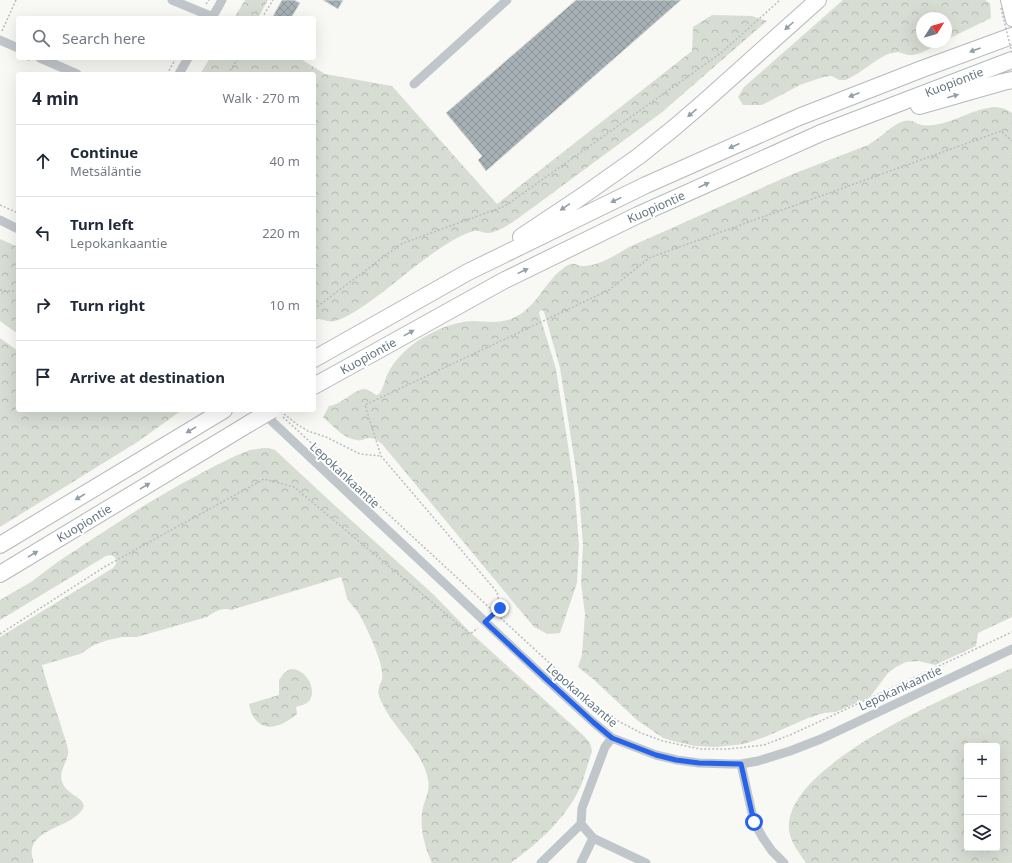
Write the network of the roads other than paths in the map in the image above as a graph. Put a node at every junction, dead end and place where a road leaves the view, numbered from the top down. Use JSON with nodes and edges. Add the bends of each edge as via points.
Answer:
{"nodes":[{"id":1,"x":172,"y":0,"type":"edge"},
{"id":2,"x":222,"y":0,"type":"edge"},
{"id":3,"x":507,"y":0,"type":"edge"},
{"id":4,"x":818,"y":0,"type":"edge"},
{"id":5,"x":1005,"y":4,"type":"edge"},
{"id":6,"x":208,"y":16,"type":"edge"},
{"id":7,"x":213,"y":16,"type":"edge"},
{"id":8,"x":1012,"y":20,"type":"edge"},
{"id":9,"x":1012,"y":36,"type":"edge"},
{"id":10,"x":0,"y":40,"type":"edge"},
{"id":11,"x":16,"y":47,"type":"edge"},
{"id":12,"x":45,"y":60,"type":"edge"},
{"id":13,"x":187,"y":60,"type":"edge"},
{"id":14,"x":1012,"y":60,"type":"edge"},
{"id":15,"x":72,"y":72,"type":"edge"},
{"id":16,"x":180,"y":72,"type":"edge"},
{"id":17,"x":1012,"y":80,"type":"edge"},
{"id":18,"x":414,"y":84,"type":"dead end"},
{"id":19,"x":822,"y":133,"type":"junction"},
{"id":20,"x":0,"y":220,"type":"edge"},
{"id":21,"x":16,"y":228,"type":"edge"},
{"id":22,"x":468,"y":272,"type":"junction"},
{"id":23,"x":316,"y":358,"type":"edge"},
{"id":24,"x":316,"y":385,"type":"edge"},
{"id":25,"x":221,"y":412,"type":"edge"},
{"id":26,"x":262,"y":412,"type":"edge"},
{"id":27,"x":279,"y":413,"type":"edge"},
{"id":28,"x":0,"y":545,"type":"edge"},
{"id":29,"x":0,"y":574,"type":"edge"},
{"id":30,"x":1012,"y":649,"type":"edge"},
{"id":31,"x":612,"y":738,"type":"junction"},
{"id":32,"x":741,"y":764,"type":"junction"},
{"id":33,"x":581,"y":824,"type":"junction"},
{"id":34,"x":593,"y":838,"type":"junction"},
{"id":35,"x":541,"y":863,"type":"edge"},
{"id":36,"x":581,"y":863,"type":"edge"},
{"id":37,"x":646,"y":863,"type":"edge"},
{"id":38,"x":784,"y":863,"type":"edge"}],
"edges":[{"from":1,"to":6,"type":"street"},
{"from":2,"to":7,"type":"street"},
{"from":3,"to":18,"type":"street"},
{"from":4,"to":22,"type":"highway","one_way":true,"via":[[639,156]]},
{"from":5,"to":8,"type":"main road"},
{"from":9,"to":22,"type":"highway","name":"Kuopiontie","one_way":true,"via":[[922,68],[799,117],[646,185]]},
{"from":10,"to":11,"type":"street"},
{"from":12,"to":15,"type":"street"},
{"from":13,"to":16,"type":"street"},
{"from":14,"to":19,"type":"highway","name":"Kuopiontie"},
{"from":19,"to":17,"type":"highway","one_way":true},
{"from":24,"to":19,"type":"highway","name":"Kuopiontie","one_way":true,"via":[[503,281],[638,215]]},
{"from":20,"to":21,"type":"street"},
{"from":22,"to":23,"type":"highway","name":"Kuopiontie"},
{"from":25,"to":28,"type":"highway","name":"Kuopiontie","one_way":true},
{"from":26,"to":31,"type":"street","name":"Lepokankaantie"},
{"from":29,"to":27,"type":"highway","name":"Kuopiontie","one_way":true,"bridge":true,"via":[[250,423]]},
{"from":30,"to":32,"type":"street","name":"Lepokankaantie","via":[[821,739],[758,761]]},
{"from":31,"to":32,"type":"street","name":"Lepokankaantie","via":[[676,760]]},
{"from":31,"to":33,"type":"street","via":[[605,747],[582,808]]},
{"from":32,"to":38,"type":"street","via":[[754,822],[769,847]]},
{"from":33,"to":34,"type":"street"},
{"from":33,"to":35,"type":"street"},
{"from":34,"to":36,"type":"street"},
{"from":34,"to":37,"type":"street"}]}
